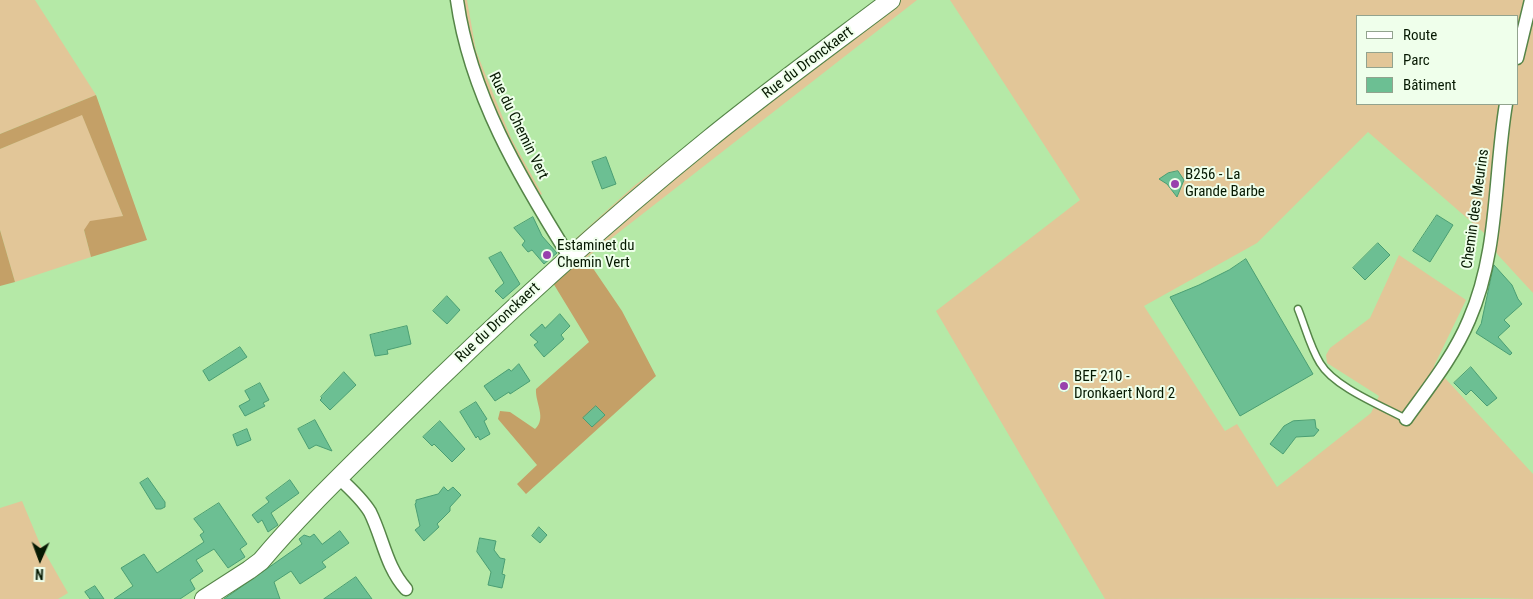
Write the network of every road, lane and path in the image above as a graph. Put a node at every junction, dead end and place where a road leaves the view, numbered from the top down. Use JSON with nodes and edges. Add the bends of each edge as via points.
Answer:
{"nodes":[{"id":1,"x":457,"y":0,"type":"edge"},
{"id":2,"x":891,"y":0,"type":"edge"},
{"id":3,"x":1531,"y":0,"type":"edge"},
{"id":4,"x":1518,"y":54,"type":"edge"},
{"id":5,"x":1506,"y":105,"type":"edge"},
{"id":6,"x":570,"y":258,"type":"junction"},
{"id":7,"x":1298,"y":309,"type":"dead end"},
{"id":8,"x":1406,"y":419,"type":"joint"},
{"id":9,"x":339,"y":478,"type":"junction"},
{"id":10,"x":405,"y":593,"type":"dead end"},
{"id":11,"x":204,"y":599,"type":"edge"}],
"edges":[{"from":1,"to":6,"type":"street","name":"Rue du Chemin Vert","via":[[469,57],[486,106]]},
{"from":2,"to":6,"type":"main road","name":"Rue du Dronckaert","via":[[709,139]]},
{"from":3,"to":4,"type":"street"},
{"from":5,"to":8,"type":"street","name":"Chemin des Meurins","via":[[1495,214],[1477,299],[1452,354]]},
{"from":6,"to":9,"type":"main road","name":"Rue du Dronckaert","via":[[479,340]]},
{"from":7,"to":8,"type":"lane","via":[[1320,364],[1358,394]]},
{"from":9,"to":10,"type":"street","via":[[360,498],[369,512]]},
{"from":9,"to":11,"type":"main road","name":"Rue du Dronckaert","via":[[249,570]]}]}
